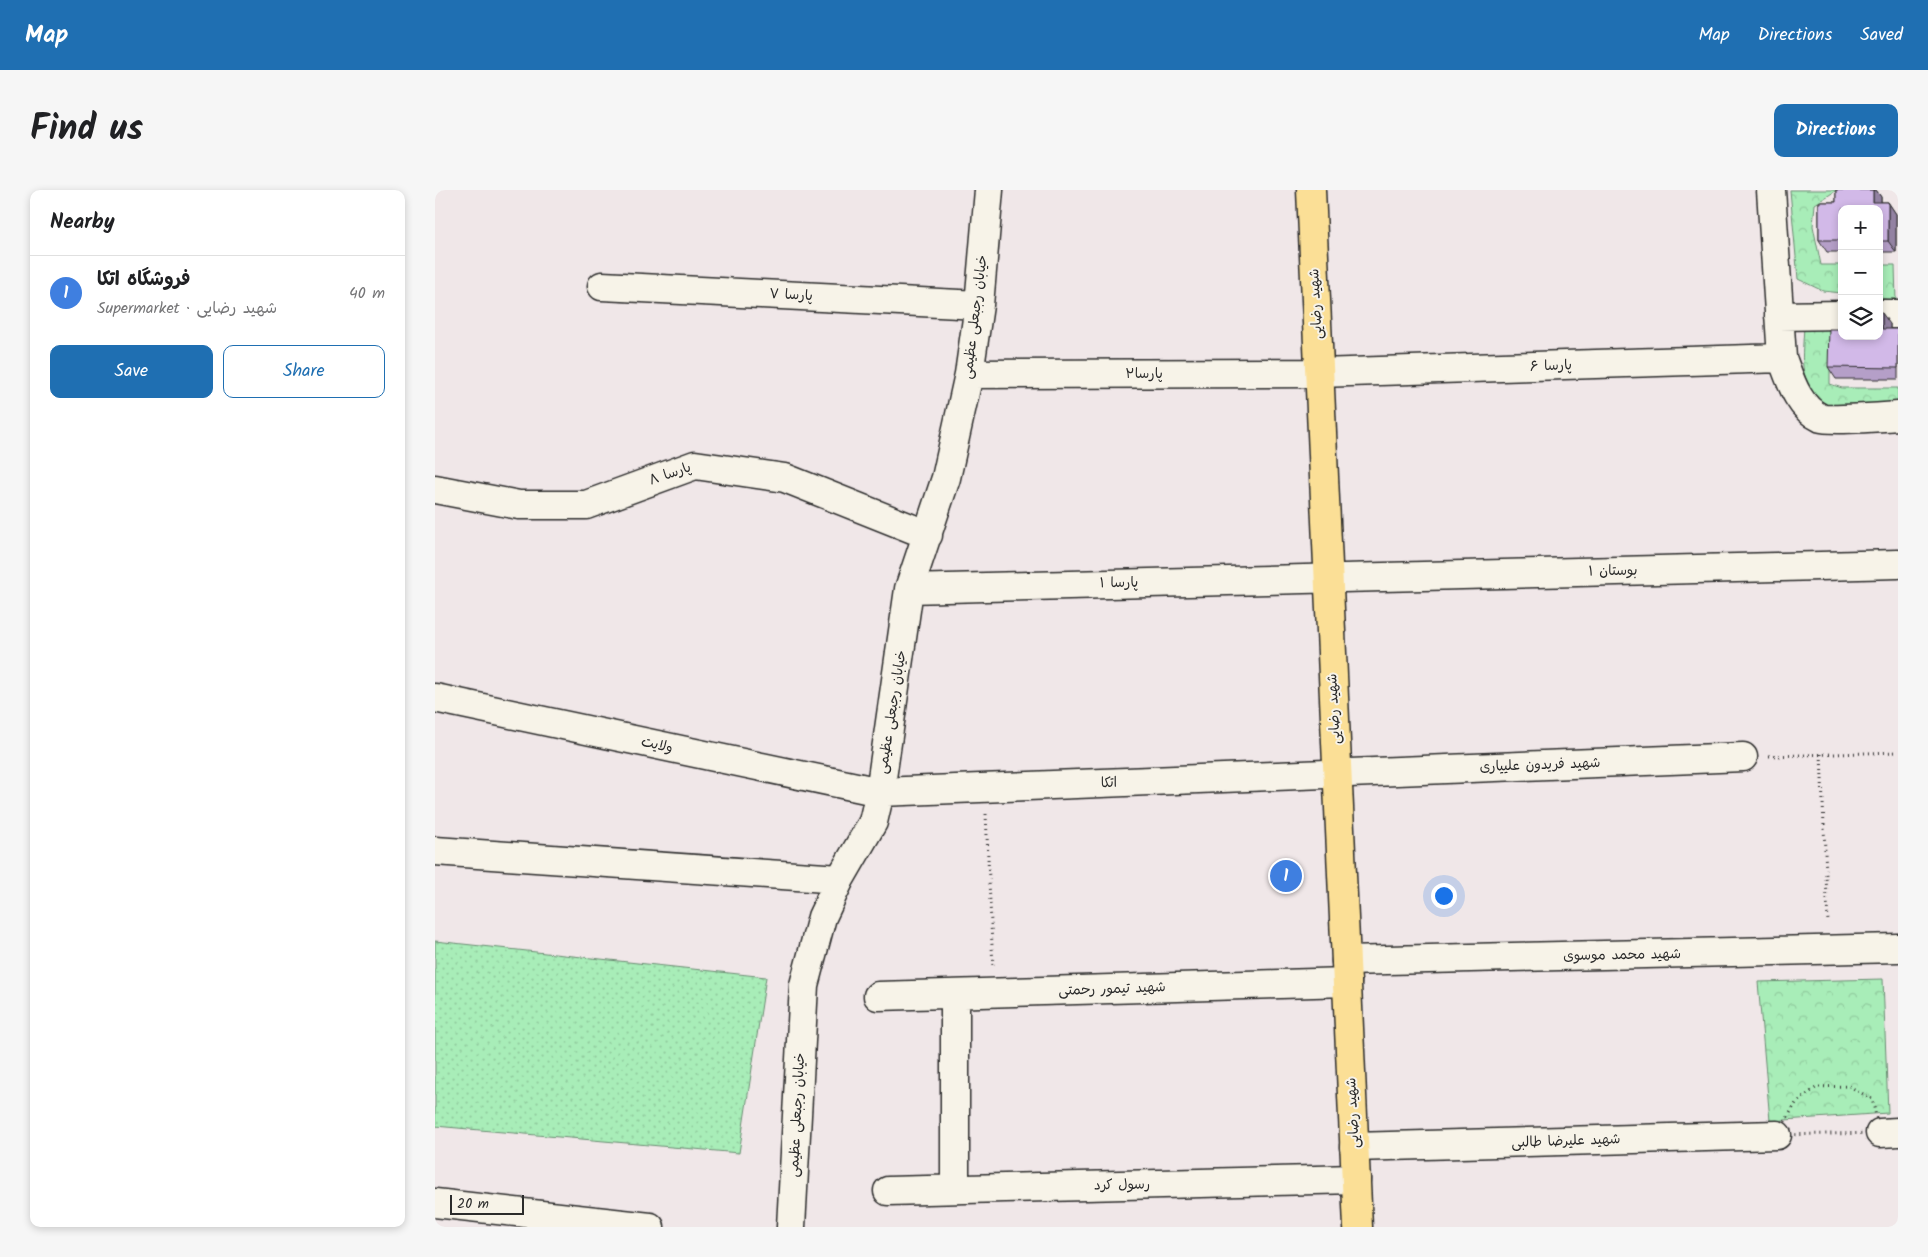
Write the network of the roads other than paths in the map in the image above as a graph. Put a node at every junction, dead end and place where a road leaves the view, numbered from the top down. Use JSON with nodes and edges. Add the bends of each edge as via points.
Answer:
{"nodes":[{"id":1,"x":989,"y":190,"type":"edge"},
{"id":2,"x":1311,"y":190,"type":"edge"},
{"id":3,"x":1771,"y":190,"type":"edge"},
{"id":4,"x":603,"y":286,"type":"dead end"},
{"id":5,"x":979,"y":305,"type":"junction"},
{"id":6,"x":1883,"y":314,"type":"edge"},
{"id":7,"x":1898,"y":314,"type":"edge"},
{"id":8,"x":1838,"y":315,"type":"edge"},
{"id":9,"x":1779,"y":316,"type":"junction"},
{"id":10,"x":1782,"y":358,"type":"junction"},
{"id":11,"x":1319,"y":373,"type":"junction"},
{"id":12,"x":969,"y":374,"type":"junction"},
{"id":13,"x":1898,"y":416,"type":"edge"},
{"id":14,"x":435,"y":489,"type":"edge"},
{"id":15,"x":928,"y":534,"type":"junction"},
{"id":16,"x":1898,"y":564,"type":"edge"},
{"id":17,"x":1329,"y":578,"type":"junction"},
{"id":18,"x":909,"y":588,"type":"junction"},
{"id":19,"x":435,"y":698,"type":"edge"},
{"id":20,"x":1743,"y":757,"type":"road end"},
{"id":21,"x":1337,"y":774,"type":"junction"},
{"id":22,"x":880,"y":792,"type":"junction"},
{"id":23,"x":435,"y":851,"type":"edge"},
{"id":24,"x":840,"y":879,"type":"junction"},
{"id":25,"x":1898,"y":948,"type":"edge"},
{"id":26,"x":1347,"y":971,"type":"junction"},
{"id":27,"x":955,"y":994,"type":"junction"},
{"id":28,"x":878,"y":996,"type":"dead end"},
{"id":29,"x":1777,"y":1135,"type":"road end"},
{"id":30,"x":1354,"y":1147,"type":"junction"},
{"id":31,"x":1356,"y":1180,"type":"junction"},
{"id":32,"x":955,"y":1189,"type":"junction"},
{"id":33,"x":888,"y":1191,"type":"dead end"},
{"id":34,"x":435,"y":1203,"type":"edge"},
{"id":35,"x":650,"y":1227,"type":"edge"},
{"id":36,"x":791,"y":1227,"type":"edge"},
{"id":37,"x":1358,"y":1227,"type":"edge"}],
"edges":[{"from":1,"to":5,"type":"street","name":"خیابان رجبعلی عظیمی"},
{"from":2,"to":11,"type":"main road","name":"شهید رضایی"},
{"from":3,"to":9,"type":"street"},
{"from":4,"to":5,"type":"street","name":"پارسا ۷"},
{"from":5,"to":12,"type":"street","name":"خیابان رجبعلی عظیمی"},
{"from":6,"to":7,"type":"street"},
{"from":8,"to":9,"type":"street"},
{"from":9,"to":10,"type":"street"},
{"from":10,"to":11,"type":"street","name":"پارسا ۶"},
{"from":10,"to":13,"type":"street","via":[[1804,406],[1822,418]]},
{"from":11,"to":12,"type":"street","name":"پارسا۲"},
{"from":11,"to":17,"type":"main road","name":"شهید رضایی"},
{"from":12,"to":15,"type":"street","name":"خیابان رجبعلی عظیمی","via":[[947,478]]},
{"from":14,"to":15,"type":"street","name":"پارسا ۸","via":[[519,505],[586,505],[695,465],[785,478]]},
{"from":15,"to":18,"type":"street","name":"خیابان رجبعلی عظیمی"},
{"from":16,"to":17,"type":"street","name":"بوستان ۱"},
{"from":17,"to":18,"type":"street","name":"پارسا ۱"},
{"from":17,"to":21,"type":"main road","name":"شهید رضایی"},
{"from":18,"to":22,"type":"street","name":"خیابان رجبعلی عظیمی"},
{"from":19,"to":22,"type":"street","name":"ولایت"},
{"from":20,"to":21,"type":"street","name":"شهید فریدون علییاری"},
{"from":21,"to":22,"type":"street","name":"اتکا"},
{"from":21,"to":26,"type":"main road","name":"شهید رضایی"},
{"from":22,"to":24,"type":"street","name":"خیابان رجبعلی عظیمی","via":[[873,822]]},
{"from":23,"to":24,"type":"street"},
{"from":24,"to":36,"type":"street","name":"خیابان رجبعلی عظیمی","via":[[822,917],[804,985]]},
{"from":25,"to":26,"type":"street","name":"شهید محمد موسوی"},
{"from":26,"to":27,"type":"street","name":"شهید تیمور رحمتی"},
{"from":26,"to":30,"type":"main road","name":"شهید رضایی"},
{"from":27,"to":28,"type":"street","name":"شهید تیمور رحمتی"},
{"from":27,"to":32,"type":"street"},
{"from":29,"to":30,"type":"street","name":"شهید علیرضا طالبی"},
{"from":30,"to":31,"type":"main road","name":"شهید رضایی"},
{"from":31,"to":32,"type":"street","name":"رسول کرد"},
{"from":31,"to":37,"type":"main road","name":"شهید رضایی"},
{"from":32,"to":33,"type":"street","name":"رسول کرد"},
{"from":34,"to":35,"type":"street"}]}
